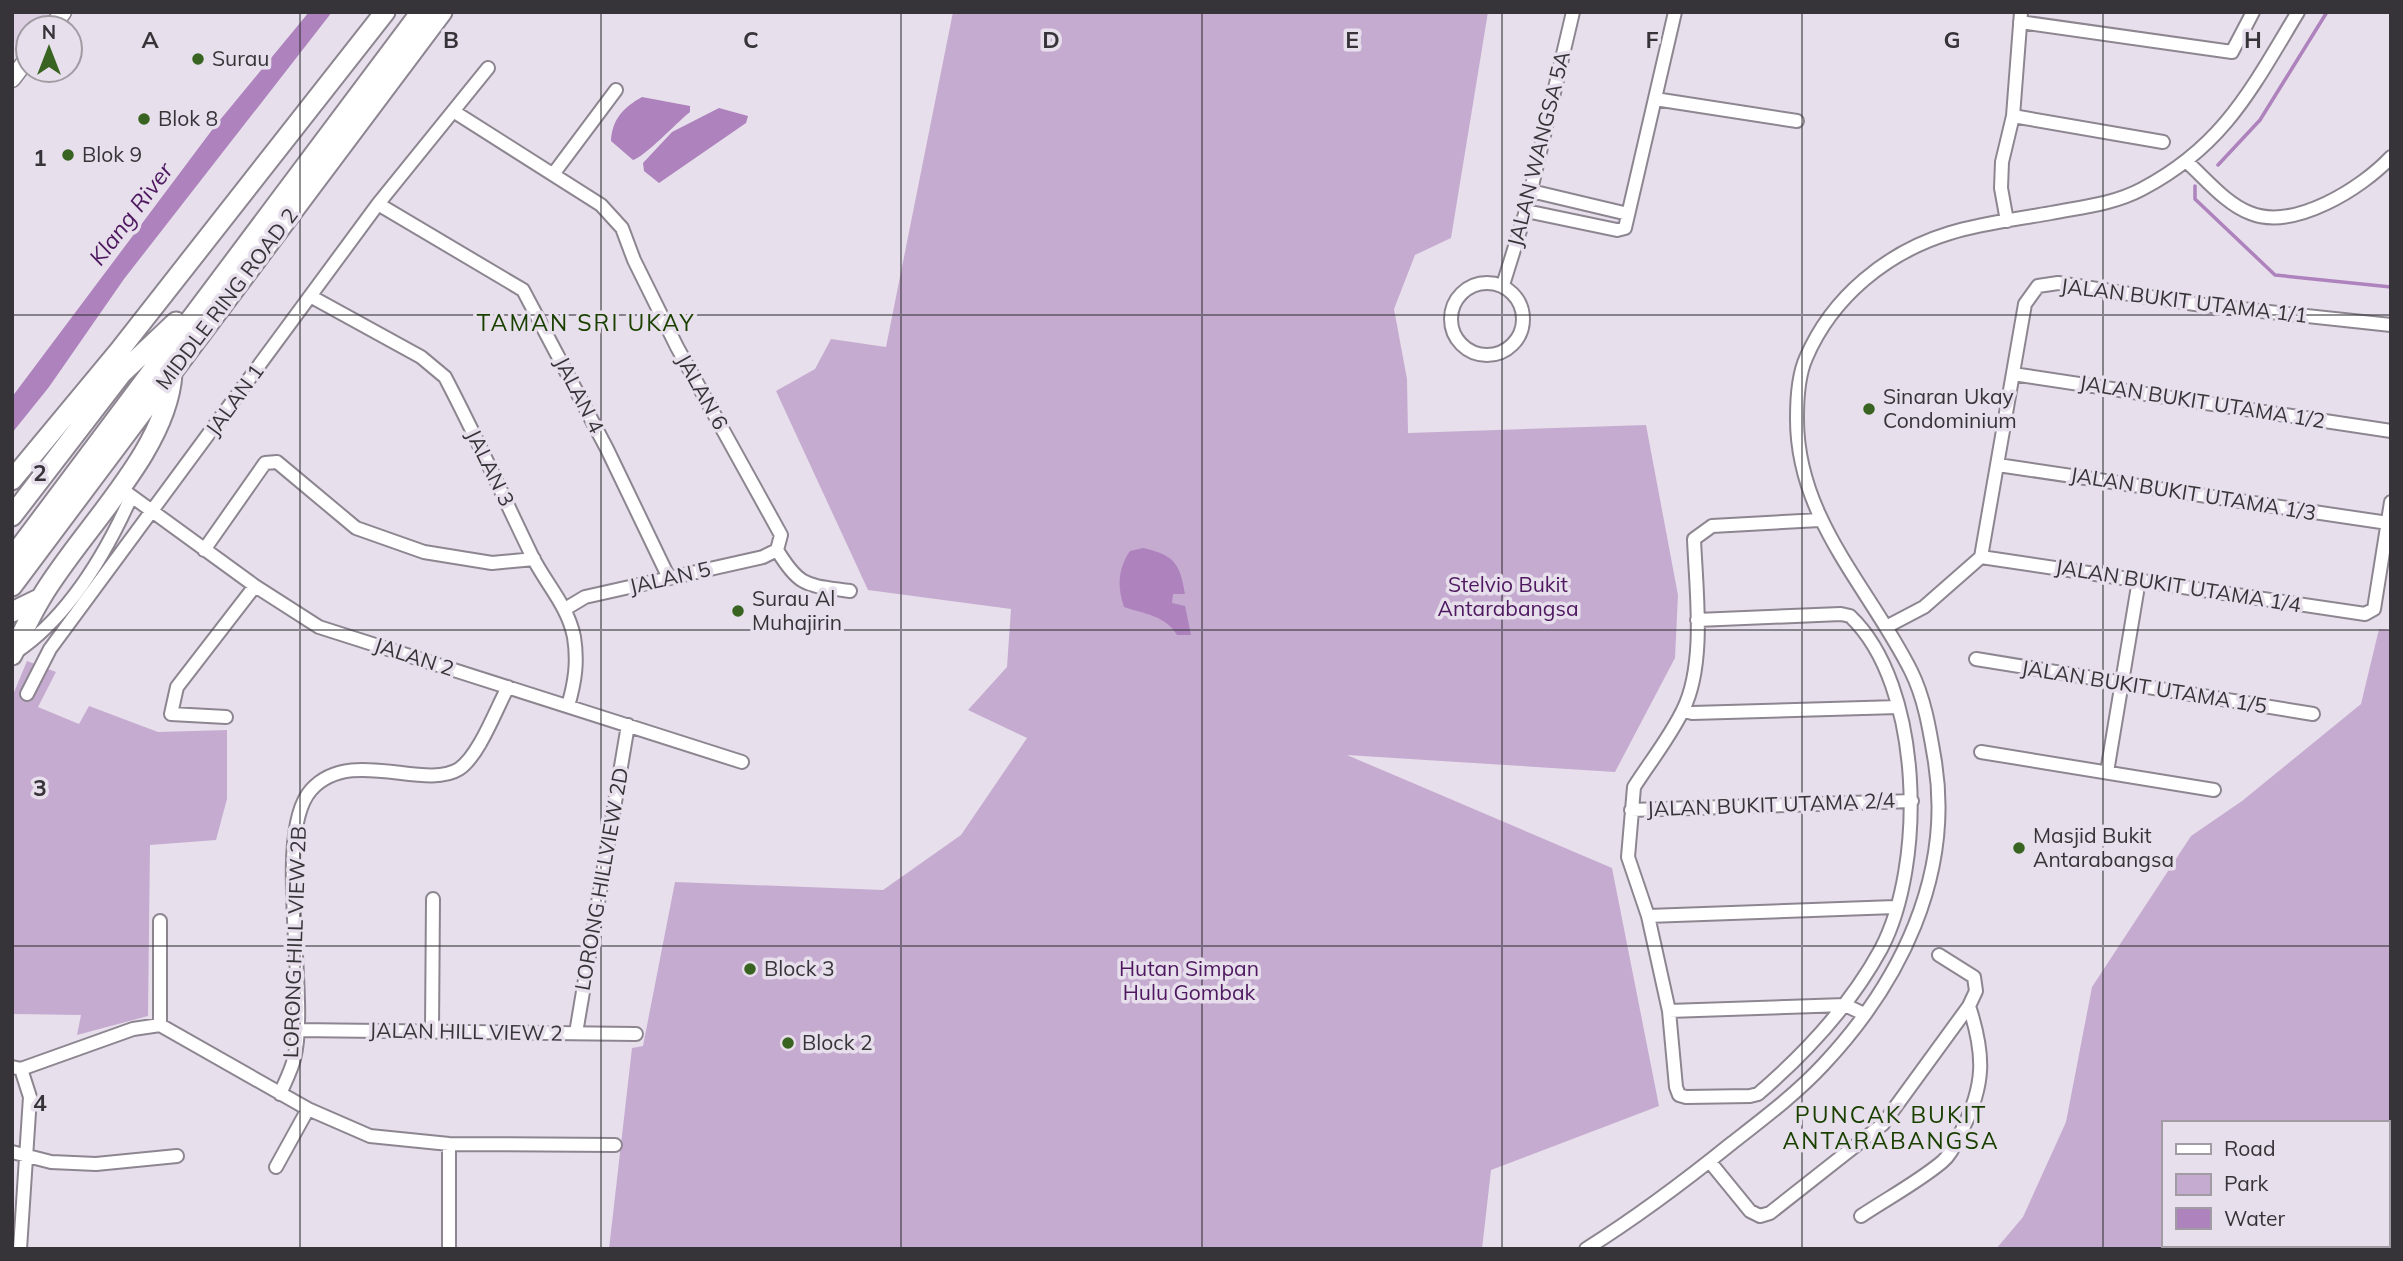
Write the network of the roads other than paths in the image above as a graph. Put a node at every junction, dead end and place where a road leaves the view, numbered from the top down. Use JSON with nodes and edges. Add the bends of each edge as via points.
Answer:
{"nodes":[{"id":1,"x":385,"y":12,"type":"edge"},
{"id":2,"x":421,"y":12,"type":"edge"},
{"id":3,"x":442,"y":12,"type":"edge"},
{"id":4,"x":1573,"y":12,"type":"edge"},
{"id":5,"x":1675,"y":12,"type":"edge"},
{"id":6,"x":2253,"y":12,"type":"edge"},
{"id":7,"x":2298,"y":12,"type":"edge"},
{"id":8,"x":2020,"y":17,"type":"edge"},
{"id":9,"x":488,"y":68,"type":"dead end"},
{"id":10,"x":616,"y":90,"type":"dead end"},
{"id":11,"x":1655,"y":99,"type":"junction"},
{"id":12,"x":453,"y":111,"type":"junction"},
{"id":13,"x":2013,"y":116,"type":"junction"},
{"id":14,"x":1797,"y":121,"type":"dead end"},
{"id":15,"x":2163,"y":142,"type":"dead end"},
{"id":16,"x":2391,"y":157,"type":"edge"},
{"id":17,"x":2187,"y":162,"type":"junction"},
{"id":18,"x":554,"y":173,"type":"junction"},
{"id":19,"x":1531,"y":191,"type":"junction"},
{"id":20,"x":378,"y":204,"type":"junction"},
{"id":21,"x":1526,"y":211,"type":"junction"},
{"id":22,"x":1628,"y":214,"type":"junction"},
{"id":23,"x":2007,"y":221,"type":"junction"},
{"id":24,"x":1503,"y":285,"type":"junction"},
{"id":25,"x":212,"y":288,"type":"junction"},
{"id":26,"x":310,"y":296,"type":"junction"},
{"id":27,"x":2391,"y":325,"type":"edge"},
{"id":28,"x":172,"y":374,"type":"junction"},
{"id":29,"x":2013,"y":374,"type":"junction"},
{"id":30,"x":2391,"y":431,"type":"edge"},
{"id":31,"x":1998,"y":465,"type":"junction"},
{"id":32,"x":12,"y":480,"type":"edge"},
{"id":33,"x":125,"y":492,"type":"junction"},
{"id":34,"x":2391,"y":502,"type":"edge"},
{"id":35,"x":152,"y":512,"type":"junction"},
{"id":36,"x":12,"y":516,"type":"edge"},
{"id":37,"x":1820,"y":520,"type":"junction"},
{"id":38,"x":2388,"y":523,"type":"junction"},
{"id":39,"x":204,"y":550,"type":"junction"},
{"id":40,"x":777,"y":550,"type":"junction"},
{"id":41,"x":14,"y":555,"type":"edge"},
{"id":42,"x":1981,"y":557,"type":"junction"},
{"id":43,"x":534,"y":559,"type":"junction"},
{"id":44,"x":669,"y":578,"type":"junction"},
{"id":45,"x":2139,"y":580,"type":"junction"},
{"id":46,"x":12,"y":586,"type":"edge"},
{"id":47,"x":255,"y":586,"type":"junction"},
{"id":48,"x":850,"y":591,"type":"dead end"},
{"id":49,"x":41,"y":598,"type":"junction"},
{"id":50,"x":565,"y":609,"type":"junction"},
{"id":51,"x":12,"y":612,"type":"edge"},
{"id":52,"x":1697,"y":620,"type":"junction"},
{"id":53,"x":1886,"y":627,"type":"junction"},
{"id":54,"x":13,"y":654,"type":"edge"},
{"id":55,"x":1976,"y":659,"type":"dead end"},
{"id":56,"x":2122,"y":683,"type":"junction"},
{"id":57,"x":508,"y":687,"type":"junction"},
{"id":58,"x":27,"y":694,"type":"dead end"},
{"id":59,"x":568,"y":706,"type":"junction"},
{"id":60,"x":1898,"y":706,"type":"junction"},
{"id":61,"x":1683,"y":711,"type":"junction"},
{"id":62,"x":2313,"y":714,"type":"dead end"},
{"id":63,"x":226,"y":717,"type":"dead end"},
{"id":64,"x":628,"y":726,"type":"junction"},
{"id":65,"x":1981,"y":752,"type":"dead end"},
{"id":66,"x":742,"y":762,"type":"dead end"},
{"id":67,"x":2107,"y":772,"type":"junction"},
{"id":68,"x":2214,"y":790,"type":"dead end"},
{"id":69,"x":1912,"y":800,"type":"junction"},
{"id":70,"x":1631,"y":810,"type":"junction"},
{"id":71,"x":433,"y":899,"type":"dead end"},
{"id":72,"x":1895,"y":907,"type":"junction"},
{"id":73,"x":1648,"y":916,"type":"junction"},
{"id":74,"x":160,"y":921,"type":"dead end"},
{"id":75,"x":1940,"y":955,"type":"dead end"},
{"id":76,"x":1845,"y":1005,"type":"junction"},
{"id":77,"x":1969,"y":1006,"type":"junction"},
{"id":78,"x":1669,"y":1012,"type":"junction"},
{"id":79,"x":1864,"y":1014,"type":"junction"},
{"id":80,"x":160,"y":1026,"type":"junction"},
{"id":81,"x":296,"y":1030,"type":"junction"},
{"id":82,"x":432,"y":1031,"type":"junction"},
{"id":83,"x":576,"y":1033,"type":"junction"},
{"id":84,"x":636,"y":1034,"type":"dead end"},
{"id":85,"x":17,"y":1068,"type":"edge"},
{"id":86,"x":280,"y":1094,"type":"junction"},
{"id":87,"x":308,"y":1109,"type":"junction"},
{"id":88,"x":449,"y":1144,"type":"junction"},
{"id":89,"x":615,"y":1145,"type":"dead end"},
{"id":90,"x":12,"y":1152,"type":"edge"},
{"id":91,"x":25,"y":1156,"type":"junction"},
{"id":92,"x":177,"y":1156,"type":"dead end"},
{"id":93,"x":1710,"y":1161,"type":"junction"},
{"id":94,"x":276,"y":1167,"type":"dead end"},
{"id":95,"x":1861,"y":1216,"type":"dead end"},
{"id":96,"x":20,"y":1249,"type":"edge"},
{"id":97,"x":449,"y":1249,"type":"edge"},
{"id":98,"x":1586,"y":1249,"type":"edge"}],
"edges":[{"from":1,"to":32,"type":"highway"},
{"from":2,"to":25,"type":"highway","name":"MIDDLE RING ROAD 2"},
{"from":3,"to":28,"type":"highway","name":"MIDDLE RING ROAD 2"},
{"from":4,"to":19,"type":"street","name":"JALAN WANGSA 5A"},
{"from":5,"to":11,"type":"street"},
{"from":6,"to":8,"type":"street","via":[[2232,52]]},
{"from":7,"to":17,"type":"street","via":[[2239,110]]},
{"from":8,"to":13,"type":"street"},
{"from":9,"to":12,"type":"street","name":"JALAN 1"},
{"from":10,"to":18,"type":"street"},
{"from":11,"to":14,"type":"street"},
{"from":11,"to":22,"type":"street"},
{"from":12,"to":18,"type":"street","name":"JALAN 6"},
{"from":12,"to":20,"type":"street","name":"JALAN 1"},
{"from":13,"to":15,"type":"street"},
{"from":13,"to":23,"type":"street","via":[[2002,162]]},
{"from":16,"to":17,"type":"street","via":[[2335,198],[2288,216],[2269,217],[2251,214],[2232,203]]},
{"from":17,"to":23,"type":"street","via":[[2139,191],[2106,203]]},
{"from":18,"to":40,"type":"street","name":"JALAN 6","via":[[601,205],[622,228],[677,347],[781,535]]},
{"from":19,"to":21,"type":"street","name":"JALAN WANGSA 5A"},
{"from":19,"to":22,"type":"street"},
{"from":20,"to":26,"type":"street","name":"JALAN 1"},
{"from":20,"to":44,"type":"street","name":"JALAN 4","via":[[523,290]]},
{"from":21,"to":22,"type":"street","via":[[1617,230],[1625,228]]},
{"from":21,"to":24,"type":"street","name":"JALAN WANGSA 5A"},
{"from":23,"to":37,"type":"street","via":[[1952,232],[1887,262],[1844,298],[1821,330],[1804,361],[1797,392],[1799,453]]},
{"from":24,"to":24,"type":"street","via":[[1521,307],[1521,332],[1504,352],[1472,353],[1452,330],[1455,301],[1476,285]]},
{"from":25,"to":36,"type":"highway","via":[[122,373]]},
{"from":25,"to":41,"type":"highway","name":"MIDDLE RING ROAD 2"},
{"from":26,"to":35,"type":"street","name":"JALAN 1"},
{"from":26,"to":43,"type":"street","name":"JALAN 3","via":[[421,357],[445,377]]},
{"from":27,"to":29,"type":"street","name":"JALAN BUKIT UTAMA 1/1","via":[[2195,304],[2058,283],[2038,286],[2025,304]]},
{"from":28,"to":33,"type":"highway","via":[[171,399]]},
{"from":28,"to":46,"type":"highway","name":"MIDDLE RING ROAD 2"},
{"from":29,"to":30,"type":"street","name":"JALAN BUKIT UTAMA 1/2"},
{"from":29,"to":31,"type":"street","name":"JALAN BUKIT UTAMA 1/1"},
{"from":31,"to":38,"type":"street","name":"JALAN BUKIT UTAMA 1/3"},
{"from":31,"to":42,"type":"street","name":"JALAN BUKIT UTAMA 1/1"},
{"from":33,"to":35,"type":"street","name":"JALAN 2"},
{"from":33,"to":49,"type":"highway"},
{"from":33,"to":54,"type":"street","via":[[117,528],[80,586],[39,636]]},
{"from":34,"to":38,"type":"street"},
{"from":35,"to":39,"type":"street","name":"JALAN 2"},
{"from":35,"to":58,"type":"street","name":"JALAN 1","via":[[50,649]]},
{"from":37,"to":52,"type":"street","via":[[1712,526],[1694,539]]},
{"from":37,"to":53,"type":"street"},
{"from":38,"to":45,"type":"street","name":"JALAN BUKIT UTAMA 1/4","via":[[2374,610],[2365,614]]},
{"from":39,"to":43,"type":"street","via":[[271,460],[356,528],[424,552],[492,563]]},
{"from":39,"to":47,"type":"street","name":"JALAN 2"},
{"from":40,"to":44,"type":"street","name":"JALAN 5"},
{"from":40,"to":48,"type":"street","via":[[801,582]]},
{"from":42,"to":45,"type":"street","name":"JALAN BUKIT UTAMA 1/4"},
{"from":42,"to":53,"type":"street","via":[[1924,607]]},
{"from":43,"to":50,"type":"street","name":"JALAN 3"},
{"from":44,"to":50,"type":"street","name":"JALAN 5","via":[[585,597]]},
{"from":45,"to":56,"type":"street"},
{"from":47,"to":57,"type":"street","name":"JALAN 2","via":[[319,626]]},
{"from":47,"to":63,"type":"street","via":[[177,687],[171,715]]},
{"from":49,"to":51,"type":"highway"},
{"from":49,"to":54,"type":"highway"},
{"from":50,"to":59,"type":"street","name":"JALAN 3","via":[[577,675]]},
{"from":52,"to":60,"type":"street","via":[[1850,616],[1888,672]]},
{"from":52,"to":61,"type":"street","via":[[1694,668]]},
{"from":53,"to":79,"type":"street","via":[[1922,699],[1939,799],[1936,848],[1922,912],[1911,940]]},
{"from":55,"to":56,"type":"street","name":"JALAN BUKIT UTAMA 1/5"},
{"from":56,"to":62,"type":"street","name":"JALAN BUKIT UTAMA 1/5"},
{"from":56,"to":67,"type":"street"},
{"from":57,"to":59,"type":"street","name":"JALAN 2"},
{"from":57,"to":81,"type":"street","name":"LORONG HILL VIEW 2B","via":[[472,756],[460,768],[446,775],[354,769],[325,779],[301,806],[293,842]]},
{"from":59,"to":64,"type":"street","name":"JALAN 2"},
{"from":60,"to":61,"type":"street"},
{"from":60,"to":69,"type":"street"},
{"from":61,"to":70,"type":"street","via":[[1634,787]]},
{"from":64,"to":66,"type":"street","name":"JALAN 2"},
{"from":64,"to":83,"type":"street","name":"LORONG HILLVIEW 2D"},
{"from":65,"to":67,"type":"street"},
{"from":67,"to":68,"type":"street"},
{"from":69,"to":70,"type":"street","name":"JALAN BUKIT UTAMA 2/4"},
{"from":69,"to":72,"type":"street","via":[[1908,854]]},
{"from":70,"to":73,"type":"street","via":[[1628,857]]},
{"from":71,"to":82,"type":"street"},
{"from":72,"to":73,"type":"street"},
{"from":72,"to":76,"type":"street","via":[[1882,947]]},
{"from":73,"to":78,"type":"street"},
{"from":74,"to":80,"type":"street"},
{"from":75,"to":77,"type":"street","via":[[1974,977],[1976,991]]},
{"from":76,"to":78,"type":"street"},
{"from":76,"to":78,"type":"street","via":[[1803,1055],[1750,1096],[1679,1095]]},
{"from":76,"to":79,"type":"street"},
{"from":77,"to":93,"type":"street","via":[[1884,1124],[1770,1213],[1760,1216],[1750,1211]]},
{"from":77,"to":95,"type":"street","via":[[1978,1035],[1979,1093],[1949,1155]]},
{"from":79,"to":93,"type":"street","via":[[1825,1064]]},
{"from":80,"to":85,"type":"street","via":[[133,1029]]},
{"from":80,"to":86,"type":"street"},
{"from":81,"to":82,"type":"street","name":"JALAN HILL VIEW 2"},
{"from":81,"to":86,"type":"street","name":"LORONG HILL VIEW 2B","via":[[295,1058]]},
{"from":82,"to":83,"type":"street","name":"JALAN HILL VIEW 2"},
{"from":83,"to":84,"type":"street","name":"JALAN HILL VIEW 2"},
{"from":85,"to":91,"type":"street","via":[[30,1097]]},
{"from":86,"to":87,"type":"street"},
{"from":87,"to":88,"type":"street","via":[[370,1136]]},
{"from":87,"to":94,"type":"street"},
{"from":88,"to":89,"type":"street"},
{"from":88,"to":97,"type":"street"},
{"from":90,"to":91,"type":"street"},
{"from":91,"to":92,"type":"street","via":[[96,1164]]},
{"from":91,"to":96,"type":"street"},
{"from":93,"to":98,"type":"street"}]}
